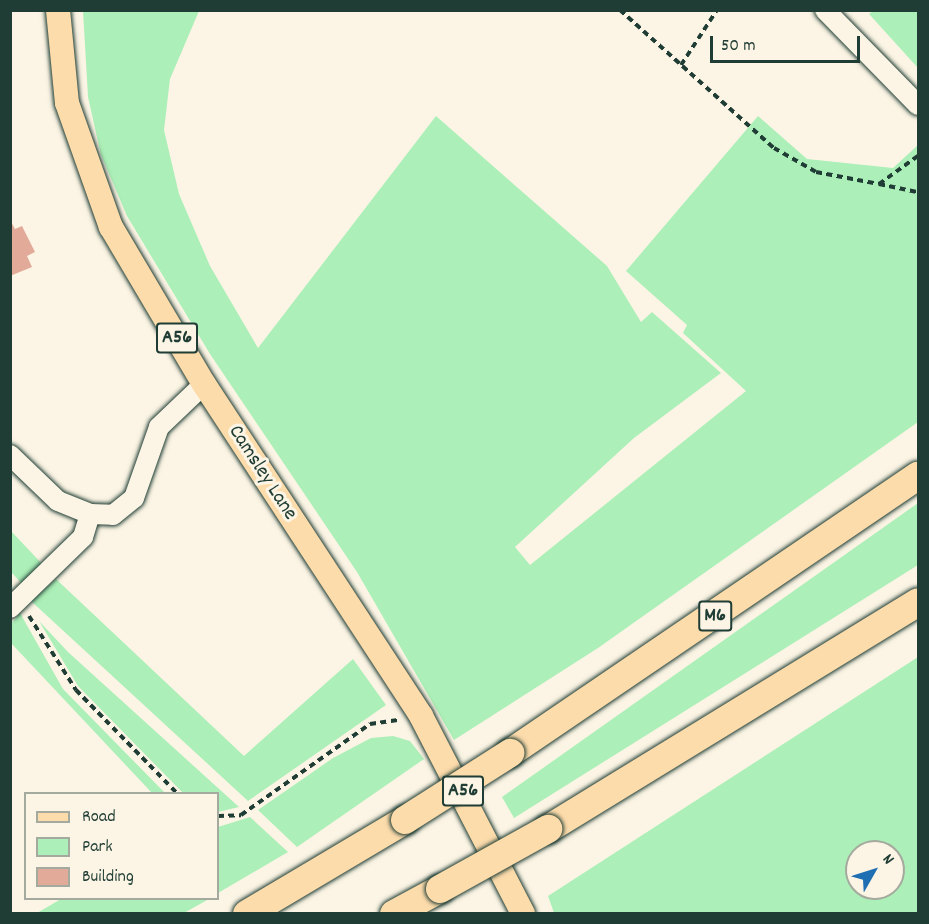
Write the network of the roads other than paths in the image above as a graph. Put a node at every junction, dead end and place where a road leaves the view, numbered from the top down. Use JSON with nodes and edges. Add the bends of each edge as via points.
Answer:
{"nodes":[{"id":1,"x":58,"y":10,"type":"edge"},
{"id":2,"x":825,"y":10,"type":"edge"},
{"id":3,"x":918,"y":105,"type":"edge"},
{"id":4,"x":204,"y":384,"type":"junction"},
{"id":5,"x":10,"y":455,"type":"edge"},
{"id":6,"x":918,"y":476,"type":"edge"},
{"id":7,"x":90,"y":514,"type":"junction"},
{"id":8,"x":918,"y":602,"type":"edge"},
{"id":9,"x":14,"y":604,"type":"edge"},
{"id":10,"x":247,"y":914,"type":"edge"},
{"id":11,"x":394,"y":914,"type":"edge"},
{"id":12,"x":523,"y":914,"type":"edge"}],
"edges":[{"from":1,"to":4,"type":"main road","name":"Camsley Lane","number":"A56","via":[[68,103],[111,227]]},
{"from":2,"to":3,"type":"street"},
{"from":4,"to":7,"type":"street","via":[[159,427],[134,498],[113,514]]},
{"from":4,"to":12,"type":"main road","name":"Camsley Lane","number":"A56","via":[[422,716]]},
{"from":5,"to":7,"type":"street","via":[[58,501]]},
{"from":6,"to":10,"type":"highway","number":"M6","bridge":true,"via":[[510,753]]},
{"from":7,"to":9,"type":"street","via":[[82,537]]},
{"from":8,"to":11,"type":"highway","bridge":true,"via":[[548,829]]}]}
